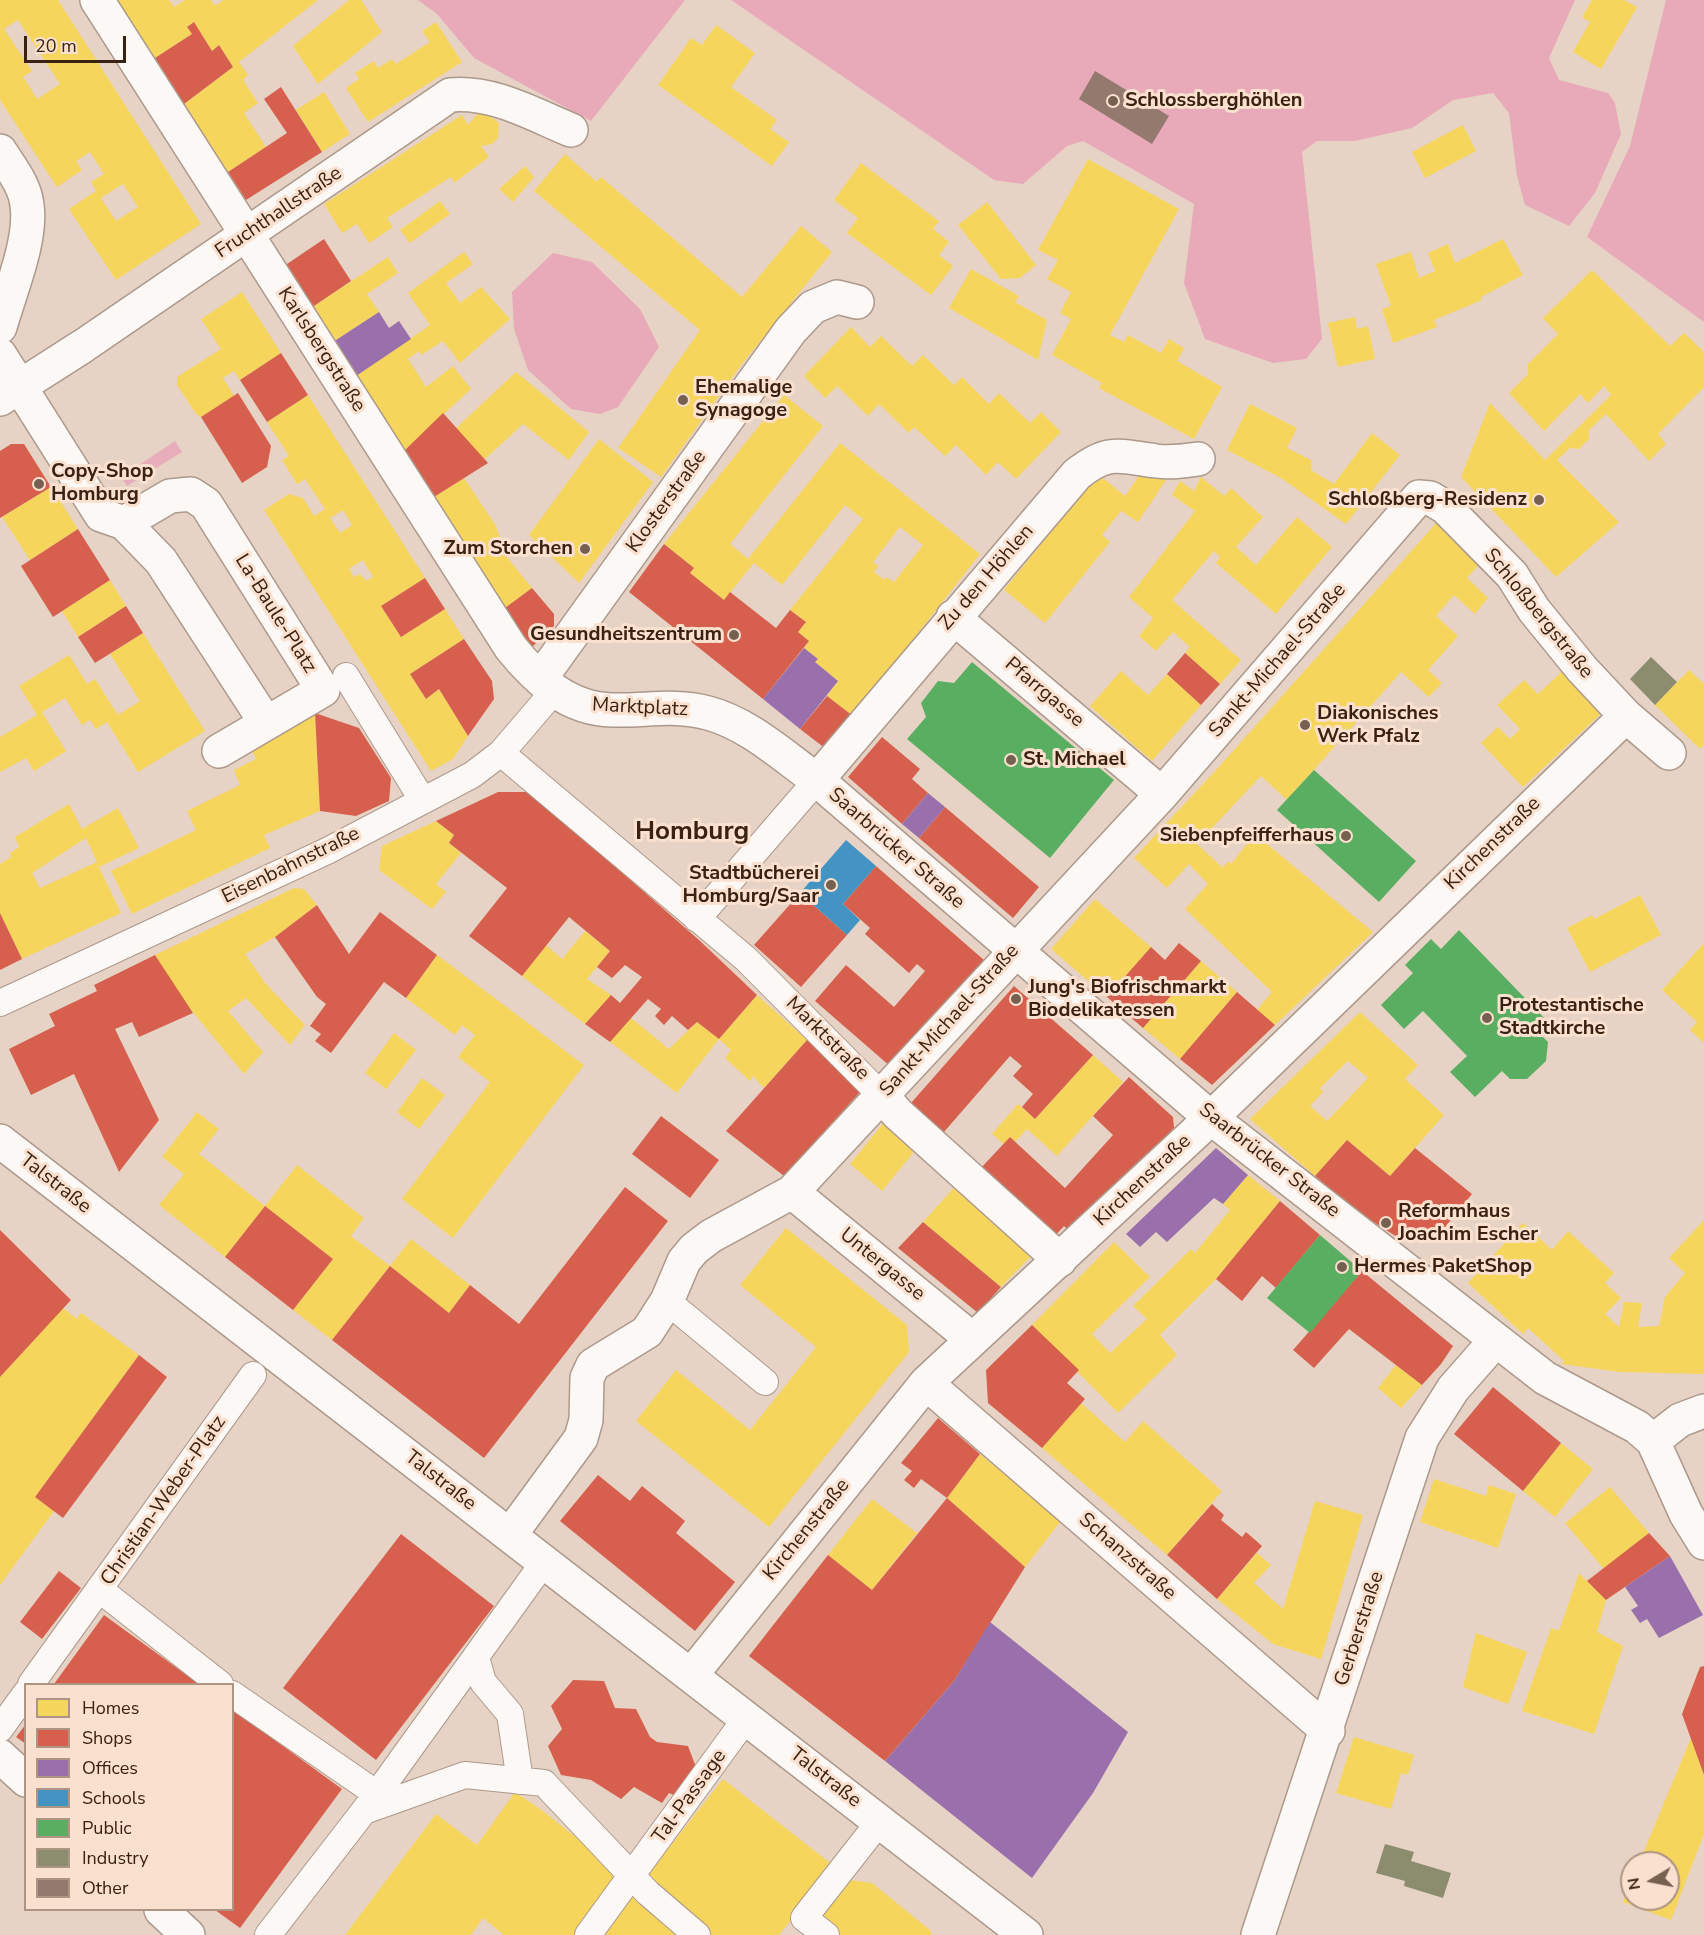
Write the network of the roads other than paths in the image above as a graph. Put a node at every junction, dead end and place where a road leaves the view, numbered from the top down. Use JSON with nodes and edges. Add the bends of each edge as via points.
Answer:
{"nodes":[{"id":1,"x":98,"y":0,"type":"edge"},
{"id":2,"x":571,"y":130,"type":"dead end"},
{"id":3,"x":0,"y":151,"type":"edge"},
{"id":4,"x":247,"y":235,"type":"junction"},
{"id":5,"x":12,"y":239,"type":"edge"},
{"id":6,"x":857,"y":302,"type":"dead end"},
{"id":7,"x":0,"y":327,"type":"edge"},
{"id":8,"x":0,"y":355,"type":"edge"},
{"id":9,"x":10,"y":393,"type":"edge"},
{"id":10,"x":1198,"y":459,"type":"dead end"},
{"id":11,"x":1419,"y":497,"type":"joint"},
{"id":12,"x":124,"y":523,"type":"junction"},
{"id":13,"x":953,"y":617,"type":"junction"},
{"id":14,"x":346,"y":676,"type":"dead end"},
{"id":15,"x":547,"y":685,"type":"junction"},
{"id":16,"x":1626,"y":716,"type":"junction"},
{"id":17,"x":266,"y":723,"type":"junction"},
{"id":18,"x":219,"y":751,"type":"dead end"},
{"id":19,"x":501,"y":753,"type":"junction"},
{"id":20,"x":1669,"y":753,"type":"dead end"},
{"id":21,"x":817,"y":780,"type":"junction"},
{"id":22,"x":1162,"y":794,"type":"junction"},
{"id":23,"x":423,"y":801,"type":"junction"},
{"id":24,"x":697,"y":919,"type":"junction"},
{"id":25,"x":1014,"y":951,"type":"junction"},
{"id":26,"x":0,"y":1003,"type":"edge"},
{"id":27,"x":882,"y":1096,"type":"junction"},
{"id":28,"x":1211,"y":1118,"type":"junction"},
{"id":29,"x":0,"y":1141,"type":"edge"},
{"id":30,"x":792,"y":1192,"type":"junction"},
{"id":31,"x":1060,"y":1260,"type":"junction"},
{"id":32,"x":667,"y":1301,"type":"junction"},
{"id":33,"x":972,"y":1339,"type":"junction"},
{"id":34,"x":1496,"y":1340,"type":"junction"},
{"id":35,"x":253,"y":1375,"type":"dead end"},
{"id":36,"x":765,"y":1382,"type":"dead end"},
{"id":37,"x":926,"y":1383,"type":"junction"},
{"id":38,"x":1704,"y":1411,"type":"edge"},
{"id":39,"x":1653,"y":1441,"type":"junction"},
{"id":40,"x":510,"y":1535,"type":"junction"},
{"id":41,"x":1704,"y":1543,"type":"edge"},
{"id":42,"x":544,"y":1562,"type":"junction"},
{"id":43,"x":99,"y":1589,"type":"junction"},
{"id":44,"x":476,"y":1657,"type":"junction"},
{"id":45,"x":692,"y":1674,"type":"junction"},
{"id":46,"x":32,"y":1683,"type":"edge"},
{"id":47,"x":219,"y":1683,"type":"edge"},
{"id":48,"x":24,"y":1696,"type":"edge"},
{"id":49,"x":234,"y":1696,"type":"edge"},
{"id":50,"x":747,"y":1717,"type":"junction"},
{"id":51,"x":0,"y":1729,"type":"edge"},
{"id":52,"x":1328,"y":1731,"type":"junction"},
{"id":53,"x":0,"y":1756,"type":"edge"},
{"id":54,"x":24,"y":1778,"type":"edge"},
{"id":55,"x":520,"y":1780,"type":"junction"},
{"id":56,"x":371,"y":1803,"type":"junction"},
{"id":57,"x":880,"y":1821,"type":"junction"},
{"id":58,"x":632,"y":1877,"type":"junction"},
{"id":59,"x":162,"y":1911,"type":"edge"},
{"id":60,"x":797,"y":1926,"type":"edge"},
{"id":61,"x":188,"y":1935,"type":"edge"},
{"id":62,"x":268,"y":1935,"type":"edge"},
{"id":63,"x":588,"y":1935,"type":"edge"},
{"id":64,"x":697,"y":1935,"type":"edge"},
{"id":65,"x":826,"y":1935,"type":"edge"},
{"id":66,"x":1026,"y":1935,"type":"edge"},
{"id":67,"x":1258,"y":1935,"type":"edge"}],
"edges":[{"from":1,"to":4,"type":"street","name":"Karlsbergstraße"},
{"from":2,"to":4,"type":"street","name":"Fruchthallstraße","via":[[498,100],[471,93],[450,95]]},
{"from":3,"to":5,"type":"street","via":[[19,181],[27,203],[28,226]]},
{"from":4,"to":9,"type":"street","name":"Fruchthallstraße"},
{"from":4,"to":15,"type":"street","name":"Karlsbergstraße","via":[[511,648]]},
{"from":5,"to":7,"type":"street"},
{"from":6,"to":15,"type":"street","name":"Klosterstraße","via":[[837,297],[813,307],[791,330]]},
{"from":8,"to":9,"type":"street"},
{"from":9,"to":12,"type":"street","via":[[101,515]]},
{"from":10,"to":13,"type":"street","name":"Zu den Höhlen","via":[[1157,461],[1123,455],[1089,465]]},
{"from":11,"to":16,"type":"street","name":"Schloßbergstraße","via":[[1430,498],[1445,507],[1512,575],[1534,610]]},
{"from":11,"to":22,"type":"street","name":"Sankt-Michael-Straße"},
{"from":12,"to":17,"type":"street","via":[[161,561]]},
{"from":12,"to":17,"type":"street","name":"La-Baule-Platz","via":[[170,496],[191,494],[206,504],[323,690]]},
{"from":13,"to":21,"type":"street","name":"Zu den Höhlen"},
{"from":13,"to":22,"type":"street","name":"Pfarrgasse"},
{"from":14,"to":23,"type":"street","name":"La-Baule-Platz"},
{"from":15,"to":19,"type":"street","name":"Eisenbahnstraße"},
{"from":15,"to":21,"type":"street","name":"Marktplatz","via":[[575,703],[593,708],[613,711],[668,706],[712,714],[751,732]]},
{"from":16,"to":20,"type":"street","name":"Schloßbergstraße"},
{"from":16,"to":28,"type":"street","name":"Kirchenstraße"},
{"from":17,"to":18,"type":"street"},
{"from":19,"to":23,"type":"street","name":"Eisenbahnstraße","via":[[472,775]]},
{"from":19,"to":24,"type":"street","name":"Marktstraße"},
{"from":21,"to":24,"type":"street"},
{"from":21,"to":25,"type":"street","name":"Saarbrücker Straße"},
{"from":22,"to":25,"type":"street","name":"Sankt-Michael-Straße"},
{"from":23,"to":26,"type":"street","name":"Eisenbahnstraße","via":[[327,851]]},
{"from":24,"to":27,"type":"street","name":"Marktstraße","via":[[746,959]]},
{"from":25,"to":27,"type":"street","name":"Sankt-Michael-Straße"},
{"from":25,"to":28,"type":"street","name":"Saarbrücker Straße"},
{"from":27,"to":30,"type":"street","name":"Sankt-Michael-Straße"},
{"from":27,"to":31,"type":"street","name":"Marktstraße"},
{"from":28,"to":31,"type":"street","name":"Kirchenstraße"},
{"from":28,"to":34,"type":"street","name":"Saarbrücker Straße"},
{"from":29,"to":40,"type":"street","name":"Talstraße"},
{"from":30,"to":32,"type":"street","name":"Sankt-Michael-Straße","via":[[694,1249],[684,1261]]},
{"from":30,"to":33,"type":"street","name":"Untergasse"},
{"from":31,"to":33,"type":"street","name":"Kirchenstraße"},
{"from":32,"to":36,"type":"street"},
{"from":32,"to":40,"type":"street","name":"Sankt-Michael-Straße","via":[[647,1332],[592,1365],[587,1378],[586,1420],[581,1438]]},
{"from":33,"to":37,"type":"street","name":"Kirchenstraße"},
{"from":34,"to":39,"type":"street","name":"Saarbrücker Straße","via":[[1545,1378],[1637,1427]]},
{"from":34,"to":52,"type":"street","name":"Gerberstraße","via":[[1454,1389],[1422,1438]]},
{"from":35,"to":43,"type":"street","name":"Christian-Weber-Platz"},
{"from":37,"to":45,"type":"street","name":"Kirchenstraße"},
{"from":37,"to":52,"type":"street","name":"Schanzstraße"},
{"from":38,"to":39,"type":"street","via":[[1680,1420]]},
{"from":39,"to":41,"type":"street","name":"Saarbrücker Straße","via":[[1686,1514]]},
{"from":40,"to":42,"type":"street","name":"Talstraße"},
{"from":42,"to":44,"type":"street"},
{"from":42,"to":45,"type":"street","name":"Talstraße"},
{"from":43,"to":46,"type":"street"},
{"from":43,"to":47,"type":"street","name":"Christian-Weber-Platz"},
{"from":44,"to":55,"type":"street","via":[[483,1682],[510,1714]]},
{"from":44,"to":56,"type":"street"},
{"from":45,"to":50,"type":"street","name":"Talstraße"},
{"from":48,"to":51,"type":"street"},
{"from":49,"to":56,"type":"street"},
{"from":50,"to":57,"type":"street","name":"Talstraße"},
{"from":50,"to":58,"type":"street","name":"Tal-Passage"},
{"from":52,"to":67,"type":"street","name":"Gerberstraße"},
{"from":53,"to":54,"type":"street"},
{"from":55,"to":56,"type":"street","via":[[465,1775]]},
{"from":55,"to":58,"type":"street","via":[[544,1783]]},
{"from":56,"to":62,"type":"street"},
{"from":57,"to":60,"type":"street","name":"Talstraße"},
{"from":57,"to":66,"type":"street","name":"Talstraße"},
{"from":58,"to":63,"type":"street","name":"Tal-Passage"},
{"from":58,"to":64,"type":"street"},
{"from":59,"to":61,"type":"street"},
{"from":60,"to":65,"type":"street","name":"Talstraße"}]}
